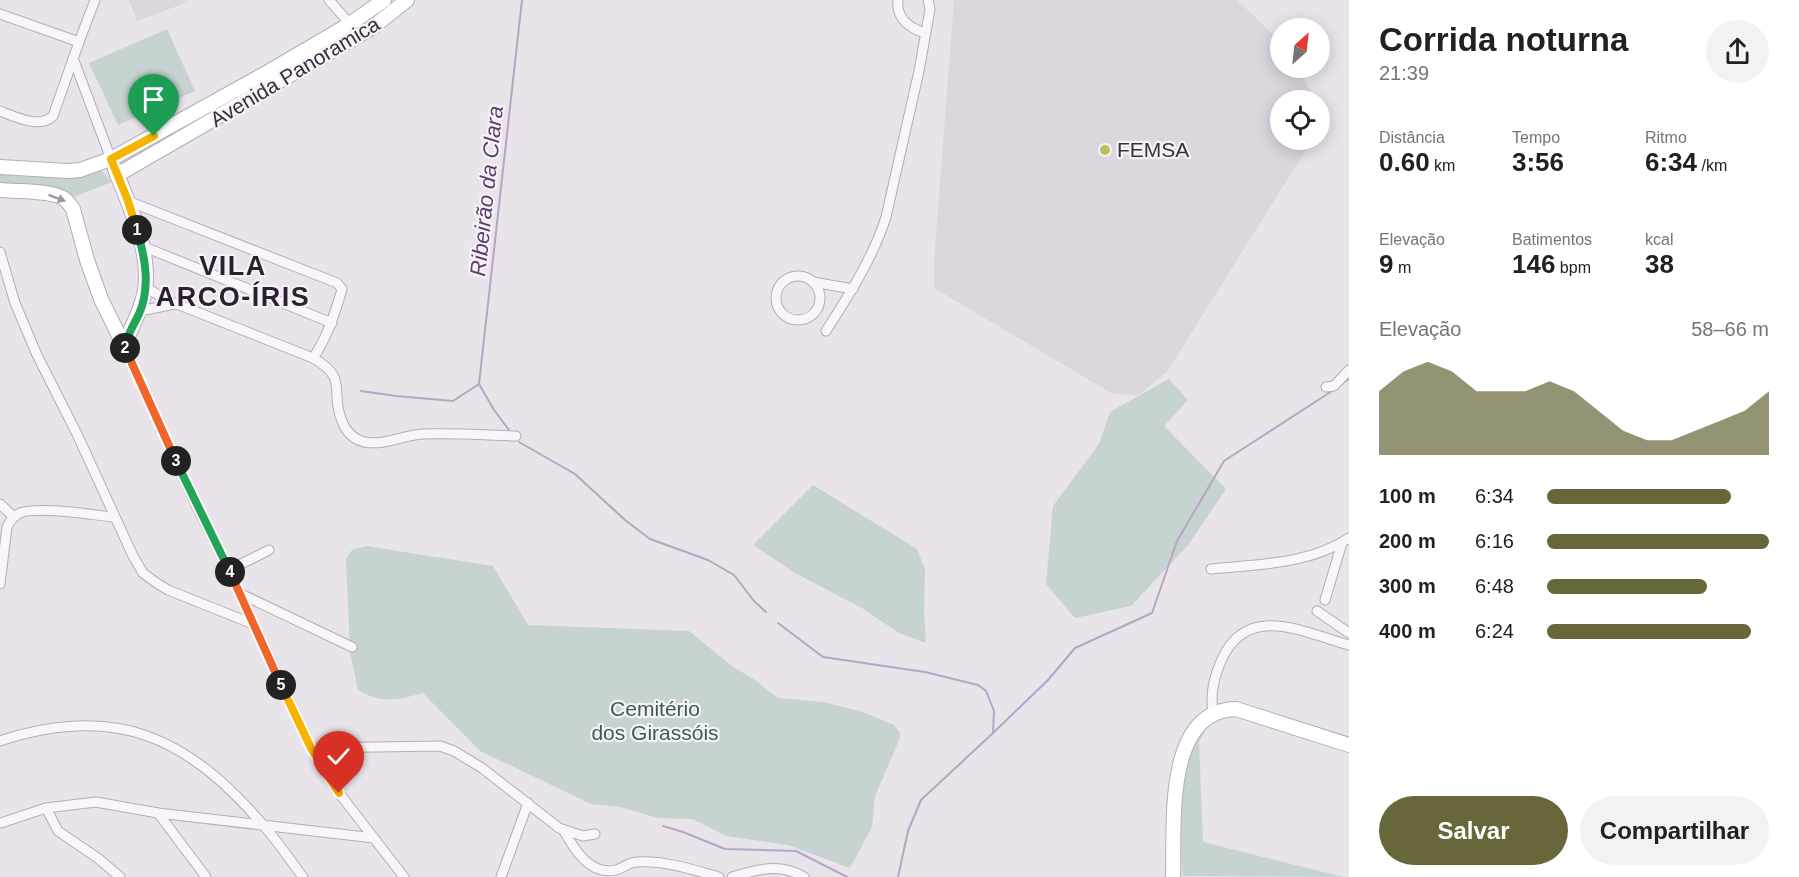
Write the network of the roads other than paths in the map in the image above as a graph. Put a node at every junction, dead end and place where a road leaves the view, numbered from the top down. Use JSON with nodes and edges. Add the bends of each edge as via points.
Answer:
{"nodes":[{"id":1,"x":96,"y":0,"type":"edge"},
{"id":2,"x":329,"y":0,"type":"edge"},
{"id":3,"x":384,"y":0,"type":"edge"},
{"id":4,"x":407,"y":0,"type":"edge"},
{"id":5,"x":898,"y":0,"type":"edge"},
{"id":6,"x":928,"y":0,"type":"edge"},
{"id":7,"x":0,"y":14,"type":"edge"},
{"id":8,"x":350,"y":24,"type":"junction"},
{"id":9,"x":925,"y":33,"type":"junction"},
{"id":10,"x":78,"y":42,"type":"junction"},
{"id":11,"x":73,"y":58,"type":"junction"},
{"id":12,"x":0,"y":111,"type":"edge"},
{"id":13,"x":111,"y":159,"type":"junction"},
{"id":14,"x":0,"y":167,"type":"edge"},
{"id":15,"x":117,"y":175,"type":"junction"},
{"id":16,"x":0,"y":190,"type":"edge"},
{"id":17,"x":128,"y":201,"type":"junction"},
{"id":18,"x":142,"y":246,"type":"junction"},
{"id":19,"x":0,"y":252,"type":"edge"},
{"id":20,"x":813,"y":282,"type":"junction"},
{"id":21,"x":146,"y":287,"type":"junction"},
{"id":22,"x":853,"y":288,"type":"junction"},
{"id":23,"x":175,"y":304,"type":"junction"},
{"id":24,"x":140,"y":311,"type":"junction"},
{"id":25,"x":332,"y":322,"type":"junction"},
{"id":26,"x":826,"y":331,"type":"dead end"},
{"id":27,"x":124,"y":346,"type":"junction"},
{"id":28,"x":314,"y":358,"type":"junction"},
{"id":29,"x":1349,"y":370,"type":"edge"},
{"id":30,"x":1326,"y":387,"type":"dead end"},
{"id":31,"x":516,"y":436,"type":"dead end"},
{"id":32,"x":0,"y":504,"type":"edge"},
{"id":33,"x":14,"y":517,"type":"junction"},
{"id":34,"x":114,"y":518,"type":"junction"},
{"id":35,"x":1346,"y":541,"type":"edge"},
{"id":36,"x":269,"y":550,"type":"dead end"},
{"id":37,"x":1211,"y":569,"type":"dead end"},
{"id":38,"x":229,"y":570,"type":"junction"},
{"id":39,"x":0,"y":584,"type":"edge"},
{"id":40,"x":239,"y":593,"type":"junction"},
{"id":41,"x":1325,"y":600,"type":"dead end"},
{"id":42,"x":1317,"y":611,"type":"dead end"},
{"id":43,"x":253,"y":624,"type":"junction"},
{"id":44,"x":1349,"y":633,"type":"edge"},
{"id":45,"x":1349,"y":645,"type":"edge"},
{"id":46,"x":352,"y":646,"type":"dead end"},
{"id":47,"x":1213,"y":713,"type":"junction"},
{"id":48,"x":0,"y":741,"type":"edge"},
{"id":49,"x":1349,"y":745,"type":"edge"},
{"id":50,"x":311,"y":748,"type":"junction"},
{"id":51,"x":528,"y":803,"type":"junction"},
{"id":52,"x":46,"y":808,"type":"junction"},
{"id":53,"x":158,"y":813,"type":"junction"},
{"id":54,"x":1,"y":824,"type":"edge"},
{"id":55,"x":265,"y":827,"type":"junction"},
{"id":56,"x":564,"y":831,"type":"junction"},
{"id":57,"x":595,"y":834,"type":"dead end"},
{"id":58,"x":374,"y":838,"type":"junction"},
{"id":59,"x":120,"y":877,"type":"edge"},
{"id":60,"x":206,"y":877,"type":"edge"},
{"id":61,"x":303,"y":877,"type":"edge"},
{"id":62,"x":404,"y":877,"type":"edge"},
{"id":63,"x":501,"y":877,"type":"edge"},
{"id":64,"x":719,"y":877,"type":"edge"},
{"id":65,"x":732,"y":877,"type":"edge"},
{"id":66,"x":804,"y":877,"type":"edge"},
{"id":67,"x":1173,"y":877,"type":"edge"}],
"edges":[{"from":1,"to":10,"type":"street"},
{"from":2,"to":8,"type":"street"},
{"from":3,"to":8,"type":"main road","name":"Avenida Panoramica"},
{"from":4,"to":15,"type":"main road","name":"Avenida Panoramica","via":[[373,27]]},
{"from":5,"to":9,"type":"street","via":[[903,21]]},
{"from":6,"to":9,"type":"street"},
{"from":7,"to":10,"type":"street"},
{"from":8,"to":13,"type":"main road","name":"Avenida Panoramica"},
{"from":9,"to":22,"type":"street","via":[[886,217]]},
{"from":10,"to":11,"type":"street"},
{"from":11,"to":12,"type":"street","via":[[50,120],[36,122]]},
{"from":11,"to":13,"type":"street"},
{"from":13,"to":14,"type":"main road","name":"Avenida Panoramica","via":[[67,171]]},
{"from":13,"to":15,"type":"main road"},
{"from":15,"to":17,"type":"main road"},
{"from":16,"to":27,"type":"main road","one_way":true,"via":[[52,195],[63,198],[73,209],[101,299]]},
{"from":17,"to":18,"type":"main road"},
{"from":17,"to":25,"type":"street","via":[[338,283],[342,293]]},
{"from":18,"to":21,"type":"main road"},
{"from":18,"to":25,"type":"street"},
{"from":19,"to":34,"type":"street","via":[[33,345]]},
{"from":20,"to":20,"type":"street","via":[[799,276],[780,284],[776,304],[784,315],[797,321],[817,310],[820,295]]},
{"from":20,"to":22,"type":"street"},
{"from":21,"to":23,"type":"street"},
{"from":21,"to":24,"type":"main road"},
{"from":22,"to":26,"type":"street"},
{"from":23,"to":24,"type":"street"},
{"from":23,"to":28,"type":"street"},
{"from":24,"to":27,"type":"main road"},
{"from":25,"to":28,"type":"street"},
{"from":27,"to":38,"type":"street"},
{"from":28,"to":31,"type":"street","via":[[333,371],[341,419],[355,439],[385,443],[423,434]]},
{"from":29,"to":30,"type":"street","via":[[1334,386]]},
{"from":32,"to":33,"type":"street"},
{"from":33,"to":34,"type":"street","via":[[24,512],[54,511]]},
{"from":33,"to":39,"type":"street","via":[[5,534]]},
{"from":34,"to":43,"type":"street","via":[[143,573],[154,582]]},
{"from":35,"to":37,"type":"street","via":[[1299,559]]},
{"from":35,"to":41,"type":"street"},
{"from":36,"to":38,"type":"street"},
{"from":38,"to":40,"type":"street"},
{"from":40,"to":43,"type":"street"},
{"from":40,"to":46,"type":"street"},
{"from":42,"to":44,"type":"street"},
{"from":43,"to":50,"type":"street"},
{"from":45,"to":47,"type":"street","via":[[1272,624],[1244,632],[1225,653],[1217,670],[1211,699]]},
{"from":47,"to":49,"type":"main road","via":[[1236,709]]},
{"from":47,"to":67,"type":"main road","via":[[1197,728],[1182,753],[1175,806]]},
{"from":48,"to":55,"type":"street","via":[[50,728],[81,725],[146,735],[176,747],[203,765]]},
{"from":50,"to":51,"type":"street","via":[[440,746],[466,757]]},
{"from":50,"to":58,"type":"street"},
{"from":51,"to":56,"type":"street"},
{"from":51,"to":63,"type":"street"},
{"from":52,"to":53,"type":"street","via":[[96,802]]},
{"from":52,"to":54,"type":"street"},
{"from":52,"to":59,"type":"street","via":[[58,831]]},
{"from":53,"to":55,"type":"street"},
{"from":53,"to":60,"type":"street"},
{"from":55,"to":58,"type":"street"},
{"from":55,"to":61,"type":"street"},
{"from":56,"to":57,"type":"street","via":[[583,836]]},
{"from":56,"to":64,"type":"street","via":[[580,857],[604,870],[641,862]]},
{"from":58,"to":62,"type":"street"},
{"from":65,"to":66,"type":"street","via":[[774,867]]}]}
